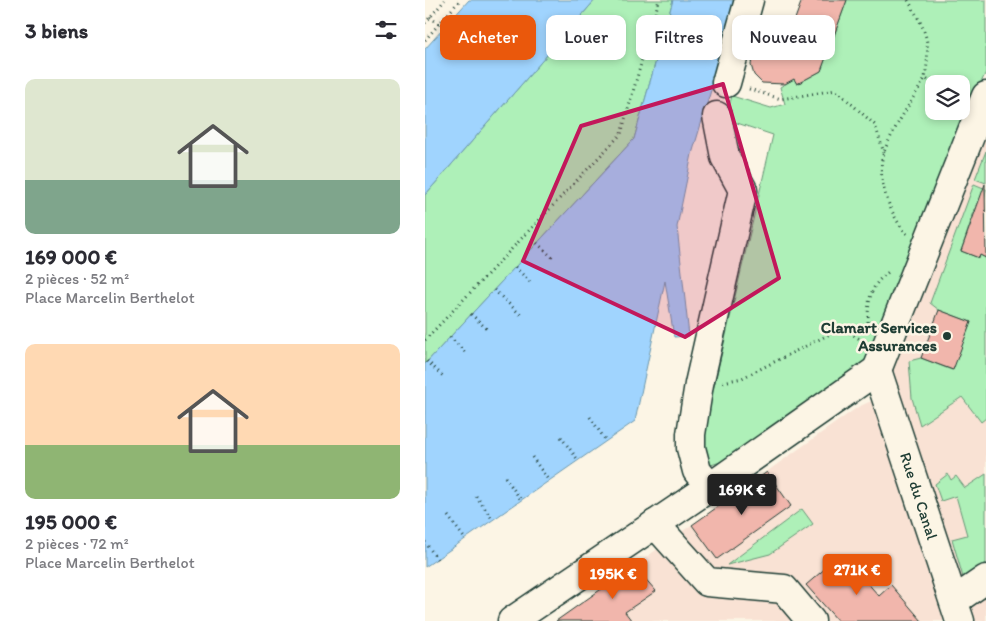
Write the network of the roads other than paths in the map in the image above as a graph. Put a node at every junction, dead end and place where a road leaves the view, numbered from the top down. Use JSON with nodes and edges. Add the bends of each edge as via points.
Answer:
{"nodes":[{"id":1,"x":749,"y":0,"type":"edge"},
{"id":2,"x":725,"y":83,"type":"road end"},
{"id":3,"x":986,"y":96,"type":"edge"},
{"id":4,"x":717,"y":116,"type":"dead end"},
{"id":5,"x":881,"y":362,"type":"junction"},
{"id":6,"x":710,"y":487,"type":"junction"},
{"id":7,"x":655,"y":524,"type":"junction"},
{"id":8,"x":986,"y":578,"type":"edge"},
{"id":9,"x":957,"y":611,"type":"edge"},
{"id":10,"x":512,"y":621,"type":"edge"},
{"id":11,"x":811,"y":621,"type":"edge"}],
"edges":[{"from":1,"to":2,"type":"street"},
{"from":3,"to":5,"type":"street"},
{"from":4,"to":6,"type":"street","via":[[725,156],[743,190],[699,384],[691,448],[697,471]]},
{"from":5,"to":6,"type":"street"},
{"from":5,"to":9,"type":"street","name":"Rue du Canal"},
{"from":6,"to":7,"type":"street"},
{"from":7,"to":10,"type":"street"},
{"from":7,"to":11,"type":"street","via":[[707,582],[784,589]]},
{"from":8,"to":9,"type":"street"}]}
